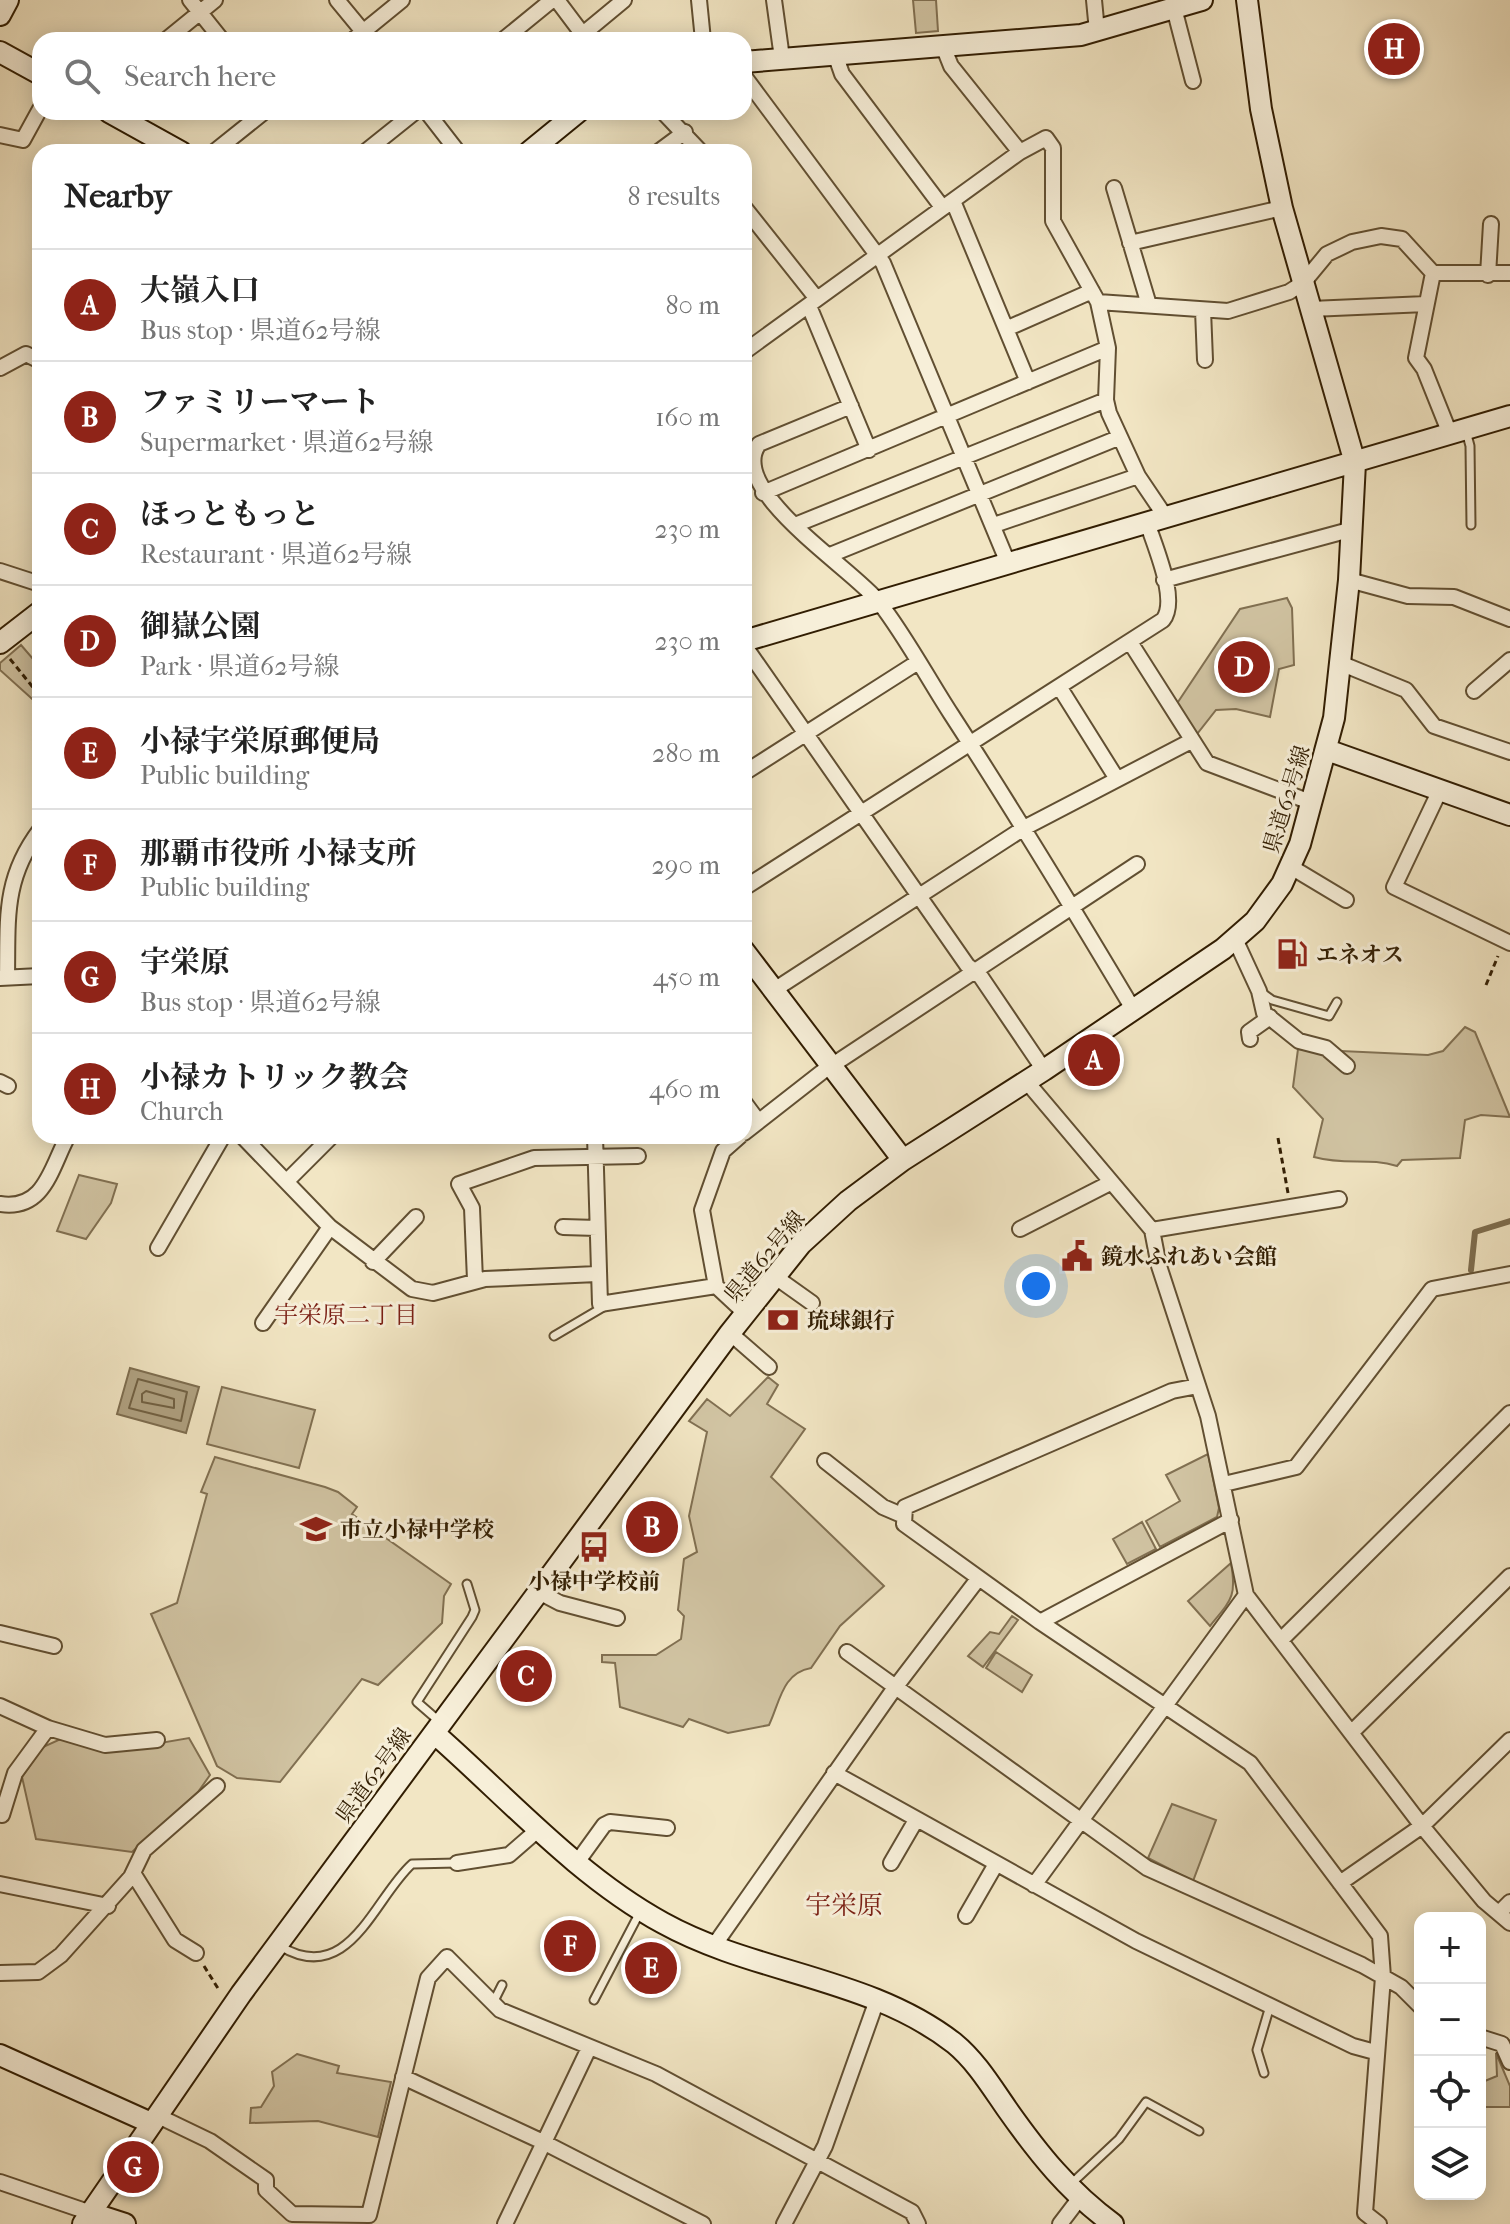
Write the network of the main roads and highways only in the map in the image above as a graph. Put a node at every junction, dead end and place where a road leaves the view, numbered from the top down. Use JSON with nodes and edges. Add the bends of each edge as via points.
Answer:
{"nodes":[{"id":1,"x":8,"y":0,"type":"edge"},
{"id":2,"x":1202,"y":0,"type":"edge"},
{"id":3,"x":1247,"y":0,"type":"edge"},
{"id":4,"x":0,"y":15,"type":"edge"},
{"id":5,"x":0,"y":52,"type":"edge"},
{"id":6,"x":752,"y":61,"type":"edge"},
{"id":7,"x":32,"y":70,"type":"edge"},
{"id":8,"x":123,"y":120,"type":"edge"},
{"id":9,"x":568,"y":120,"type":"edge"},
{"id":10,"x":167,"y":144,"type":"edge"},
{"id":11,"x":539,"y":144,"type":"edge"},
{"id":12,"x":1510,"y":416,"type":"edge"},
{"id":13,"x":1355,"y":463,"type":"junction"},
{"id":14,"x":32,"y":620,"type":"edge"},
{"id":15,"x":752,"y":641,"type":"edge"},
{"id":16,"x":3,"y":648,"type":"edge"},
{"id":17,"x":1327,"y":750,"type":"junction"},
{"id":18,"x":1510,"y":815,"type":"edge"},
{"id":19,"x":752,"y":961,"type":"edge"},
{"id":20,"x":903,"y":1160,"type":"junction"},
{"id":21,"x":438,"y":1728,"type":"junction"},
{"id":22,"x":0,"y":2055,"type":"edge"},
{"id":23,"x":154,"y":2119,"type":"junction"},
{"id":24,"x":87,"y":2218,"type":"edge"},
{"id":25,"x":125,"y":2224,"type":"edge"},
{"id":26,"x":1113,"y":2224,"type":"edge"}],
"edges":[{"from":1,"to":4,"type":"main road"},
{"from":2,"to":6,"type":"main road","via":[[1097,31]]},
{"from":3,"to":13,"type":"main road","name":"県道62号線","via":[[1261,109],[1282,208]]},
{"from":5,"to":7,"type":"main road"},
{"from":8,"to":10,"type":"main road"},
{"from":9,"to":11,"type":"main road"},
{"from":12,"to":13,"type":"main road"},
{"from":13,"to":15,"type":"main road"},
{"from":13,"to":17,"type":"main road","name":"県道62号線","via":[[1349,580]]},
{"from":14,"to":16,"type":"main road"},
{"from":17,"to":18,"type":"main road"},
{"from":17,"to":20,"type":"main road","name":"県道62号線","via":[[1291,867],[1269,904],[1235,939]]},
{"from":19,"to":20,"type":"main road"},
{"from":20,"to":21,"type":"main road","name":"県道62号線","via":[[822,1223],[774,1276]]},
{"from":21,"to":23,"type":"main road","name":"県道62号線"},
{"from":21,"to":26,"type":"main road","via":[[540,1828],[641,1910],[713,1947],[905,2011],[955,2044],[1073,2193]]},
{"from":22,"to":23,"type":"main road"},
{"from":23,"to":24,"type":"main road","name":"県道62号線"},
{"from":24,"to":25,"type":"main road"}]}
